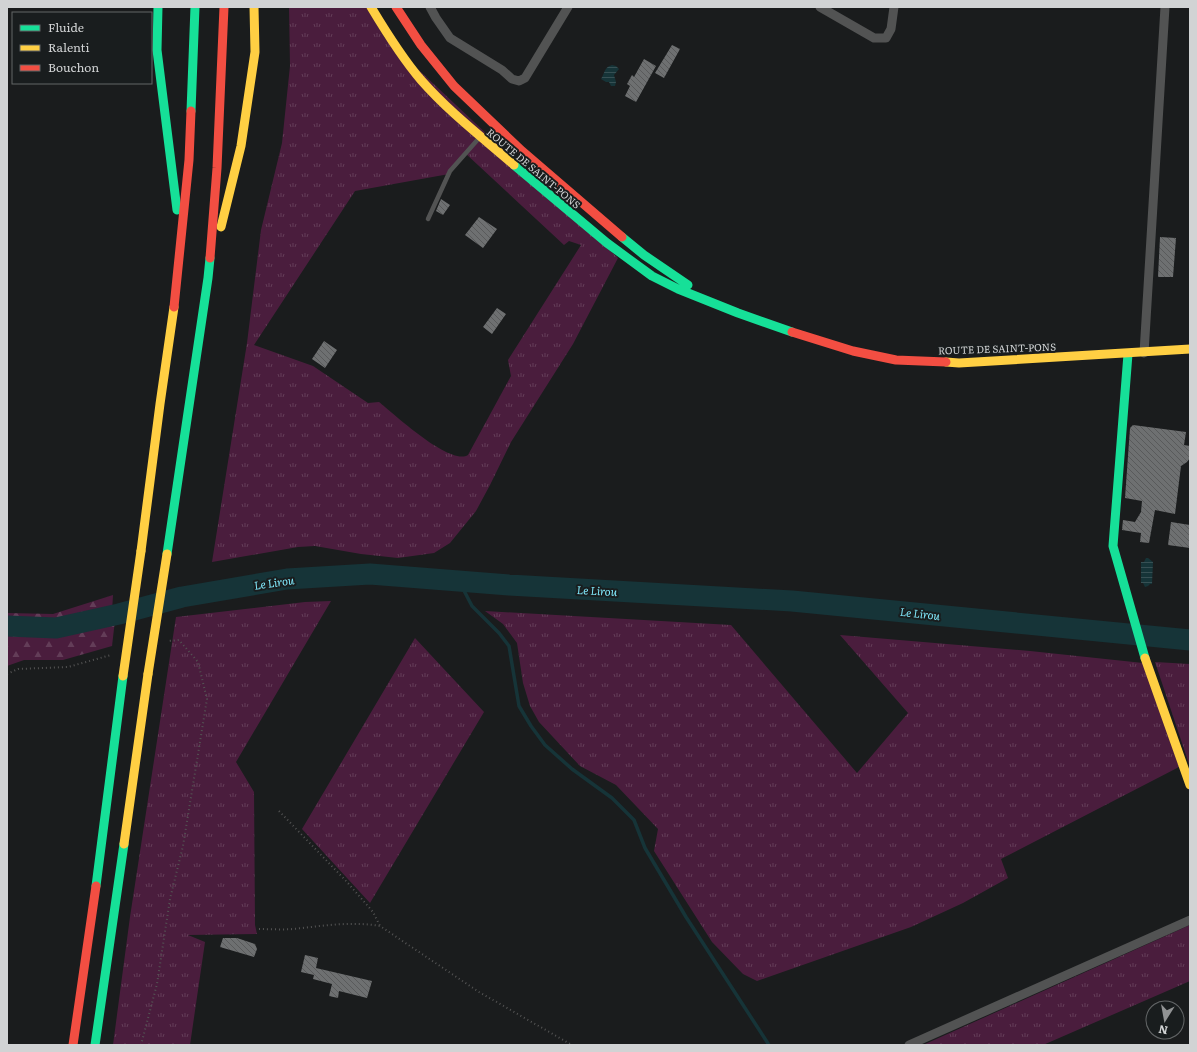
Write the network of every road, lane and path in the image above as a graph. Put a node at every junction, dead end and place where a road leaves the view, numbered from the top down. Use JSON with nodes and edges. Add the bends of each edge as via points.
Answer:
{"nodes":[{"id":1,"x":158,"y":7,"type":"edge"},
{"id":2,"x":195,"y":7,"type":"edge"},
{"id":3,"x":224,"y":7,"type":"edge"},
{"id":4,"x":254,"y":7,"type":"edge"},
{"id":5,"x":371,"y":7,"type":"edge"},
{"id":6,"x":396,"y":7,"type":"edge"},
{"id":7,"x":430,"y":7,"type":"edge"},
{"id":8,"x":568,"y":7,"type":"edge"},
{"id":9,"x":820,"y":7,"type":"edge"},
{"id":10,"x":894,"y":7,"type":"edge"},
{"id":11,"x":1166,"y":7,"type":"edge"},
{"id":12,"x":480,"y":137,"type":"junction"},
{"id":13,"x":428,"y":219,"type":"dead end"},
{"id":14,"x":208,"y":278,"type":"junction"},
{"id":15,"x":174,"y":302,"type":"junction"},
{"id":16,"x":718,"y":305,"type":"junction"},
{"id":17,"x":1190,"y":349,"type":"edge"},
{"id":18,"x":1144,"y":353,"type":"junction"},
{"id":19,"x":1128,"y":354,"type":"junction"},
{"id":20,"x":164,"y":641,"type":"dead end"},
{"id":21,"x":113,"y":654,"type":"dead end"},
{"id":22,"x":7,"y":674,"type":"edge"},
{"id":23,"x":1190,"y":785,"type":"edge"},
{"id":24,"x":279,"y":811,"type":"dead end"},
{"id":25,"x":1190,"y":920,"type":"edge"},
{"id":26,"x":380,"y":926,"type":"junction"},
{"id":27,"x":259,"y":930,"type":"dead end"},
{"id":28,"x":74,"y":1045,"type":"edge"},
{"id":29,"x":95,"y":1045,"type":"edge"},
{"id":30,"x":141,"y":1045,"type":"edge"},
{"id":31,"x":572,"y":1045,"type":"edge"},
{"id":32,"x":909,"y":1045,"type":"edge"}],
"edges":[{"from":1,"to":15,"type":"main road","via":[[157,50],[178,219]]},
{"from":2,"to":15,"type":"main road","via":[[189,160]]},
{"from":3,"to":14,"type":"main road","via":[[217,168]]},
{"from":4,"to":14,"type":"main road","via":[[255,52],[241,146]]},
{"from":5,"to":12,"type":"main road","name":"ROUTE DE SAINT-PONS","via":[[421,80]]},
{"from":6,"to":16,"type":"main road","name":"ROUTE DE SAINT-PONS","via":[[421,45],[454,86],[522,151],[644,254]]},
{"from":7,"to":8,"type":"street","via":[[450,38],[512,79],[519,81],[525,78]]},
{"from":9,"to":10,"type":"street","via":[[874,38],[886,38],[891,29]]},
{"from":11,"to":18,"type":"street"},
{"from":12,"to":13,"type":"lane","via":[[450,171]]},
{"from":12,"to":16,"type":"main road","name":"ROUTE DE SAINT-PONS","via":[[607,243],[652,276]]},
{"from":14,"to":29,"type":"main road","bridge":true},
{"from":15,"to":28,"type":"main road","bridge":true},
{"from":16,"to":19,"type":"main road","name":"ROUTE DE SAINT-PONS","via":[[814,340],[896,360],[959,363]]},
{"from":17,"to":18,"type":"main road","name":"ROUTE DE SAINT-PONS"},
{"from":18,"to":19,"type":"main road","name":"ROUTE DE SAINT-PONS"},
{"from":19,"to":23,"type":"main road","via":[[1113,546],[1149,671]]},
{"from":20,"to":30,"type":"path","via":[[179,640],[198,662],[208,699],[183,846],[170,899],[157,984]]},
{"from":21,"to":22,"type":"path","via":[[68,667],[18,668]]},
{"from":24,"to":26,"type":"path","via":[[347,882]]},
{"from":25,"to":32,"type":"street"},
{"from":26,"to":27,"type":"path","via":[[365,923]]},
{"from":26,"to":31,"type":"path","via":[[479,992]]}]}
